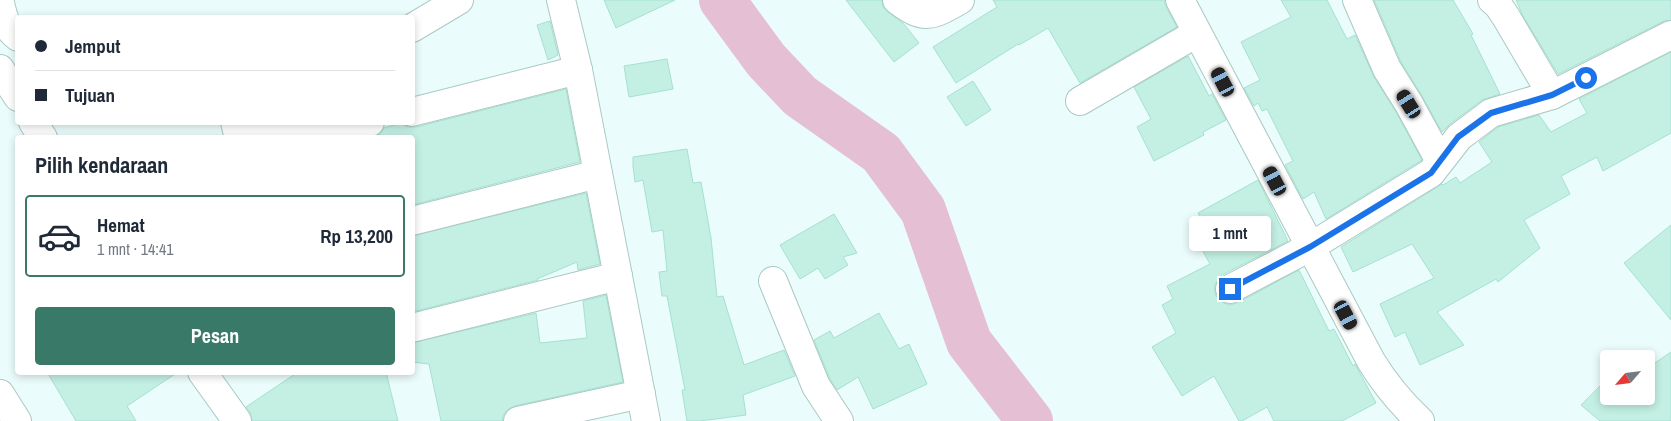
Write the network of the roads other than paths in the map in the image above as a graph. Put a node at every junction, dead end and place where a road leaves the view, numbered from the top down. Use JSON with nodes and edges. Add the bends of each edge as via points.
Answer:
{"nodes":[{"id":1,"x":459,"y":0,"type":"edge"},
{"id":2,"x":561,"y":0,"type":"edge"},
{"id":3,"x":578,"y":0,"type":"edge"},
{"id":4,"x":897,"y":0,"type":"edge"},
{"id":5,"x":960,"y":0,"type":"edge"},
{"id":6,"x":1180,"y":0,"type":"edge"},
{"id":7,"x":1358,"y":0,"type":"edge"},
{"id":8,"x":1492,"y":0,"type":"edge"},
{"id":9,"x":415,"y":26,"type":"edge"},
{"id":10,"x":1197,"y":33,"type":"junction"},
{"id":11,"x":1671,"y":35,"type":"edge"},
{"id":12,"x":0,"y":69,"type":"edge"},
{"id":13,"x":578,"y":70,"type":"junction"},
{"id":14,"x":15,"y":92,"type":"edge"},
{"id":15,"x":1552,"y":95,"type":"junction"},
{"id":16,"x":1080,"y":101,"type":"dead end"},
{"id":17,"x":415,"y":111,"type":"edge"},
{"id":18,"x":263,"y":125,"type":"edge"},
{"id":19,"x":359,"y":125,"type":"edge"},
{"id":20,"x":293,"y":135,"type":"edge"},
{"id":21,"x":321,"y":135,"type":"edge"},
{"id":22,"x":1440,"y":161,"type":"junction"},
{"id":23,"x":598,"y":174,"type":"junction"},
{"id":24,"x":415,"y":220,"type":"edge"},
{"id":25,"x":1310,"y":247,"type":"junction"},
{"id":26,"x":618,"y":276,"type":"junction"},
{"id":27,"x":773,"y":281,"type":"dead end"},
{"id":28,"x":1230,"y":289,"type":"dead end"},
{"id":29,"x":415,"y":327,"type":"edge"},
{"id":30,"x":204,"y":375,"type":"edge"},
{"id":31,"x":0,"y":394,"type":"edge"},
{"id":32,"x":641,"y":394,"type":"junction"},
{"id":33,"x":17,"y":421,"type":"edge"},
{"id":34,"x":237,"y":421,"type":"edge"},
{"id":35,"x":518,"y":421,"type":"edge"},
{"id":36,"x":646,"y":421,"type":"edge"},
{"id":37,"x":661,"y":421,"type":"edge"},
{"id":38,"x":839,"y":421,"type":"edge"},
{"id":39,"x":1420,"y":421,"type":"edge"}],
"edges":[{"from":1,"to":9,"type":"street"},
{"from":2,"to":13,"type":"street"},
{"from":3,"to":37,"type":"street","via":[[607,121]]},
{"from":4,"to":5,"type":"street","via":[[922,14],[938,12]]},
{"from":6,"to":10,"type":"street"},
{"from":7,"to":22,"type":"street","via":[[1386,69]]},
{"from":8,"to":15,"type":"street","via":[[1506,17]]},
{"from":10,"to":16,"type":"street"},
{"from":10,"to":25,"type":"street"},
{"from":11,"to":15,"type":"street"},
{"from":12,"to":14,"type":"street"},
{"from":13,"to":17,"type":"street"},
{"from":13,"to":23,"type":"street"},
{"from":15,"to":22,"type":"street","via":[[1491,113],[1458,137]]},
{"from":18,"to":20,"type":"street"},
{"from":19,"to":21,"type":"street"},
{"from":22,"to":25,"type":"street","via":[[1431,173]]},
{"from":23,"to":24,"type":"street"},
{"from":23,"to":26,"type":"street"},
{"from":25,"to":28,"type":"street"},
{"from":25,"to":39,"type":"street","via":[[1371,362],[1385,384]]},
{"from":26,"to":29,"type":"street"},
{"from":26,"to":32,"type":"street"},
{"from":27,"to":38,"type":"street","via":[[816,386]]},
{"from":30,"to":34,"type":"street"},
{"from":31,"to":33,"type":"street"},
{"from":32,"to":35,"type":"street"},
{"from":32,"to":36,"type":"street"}]}
